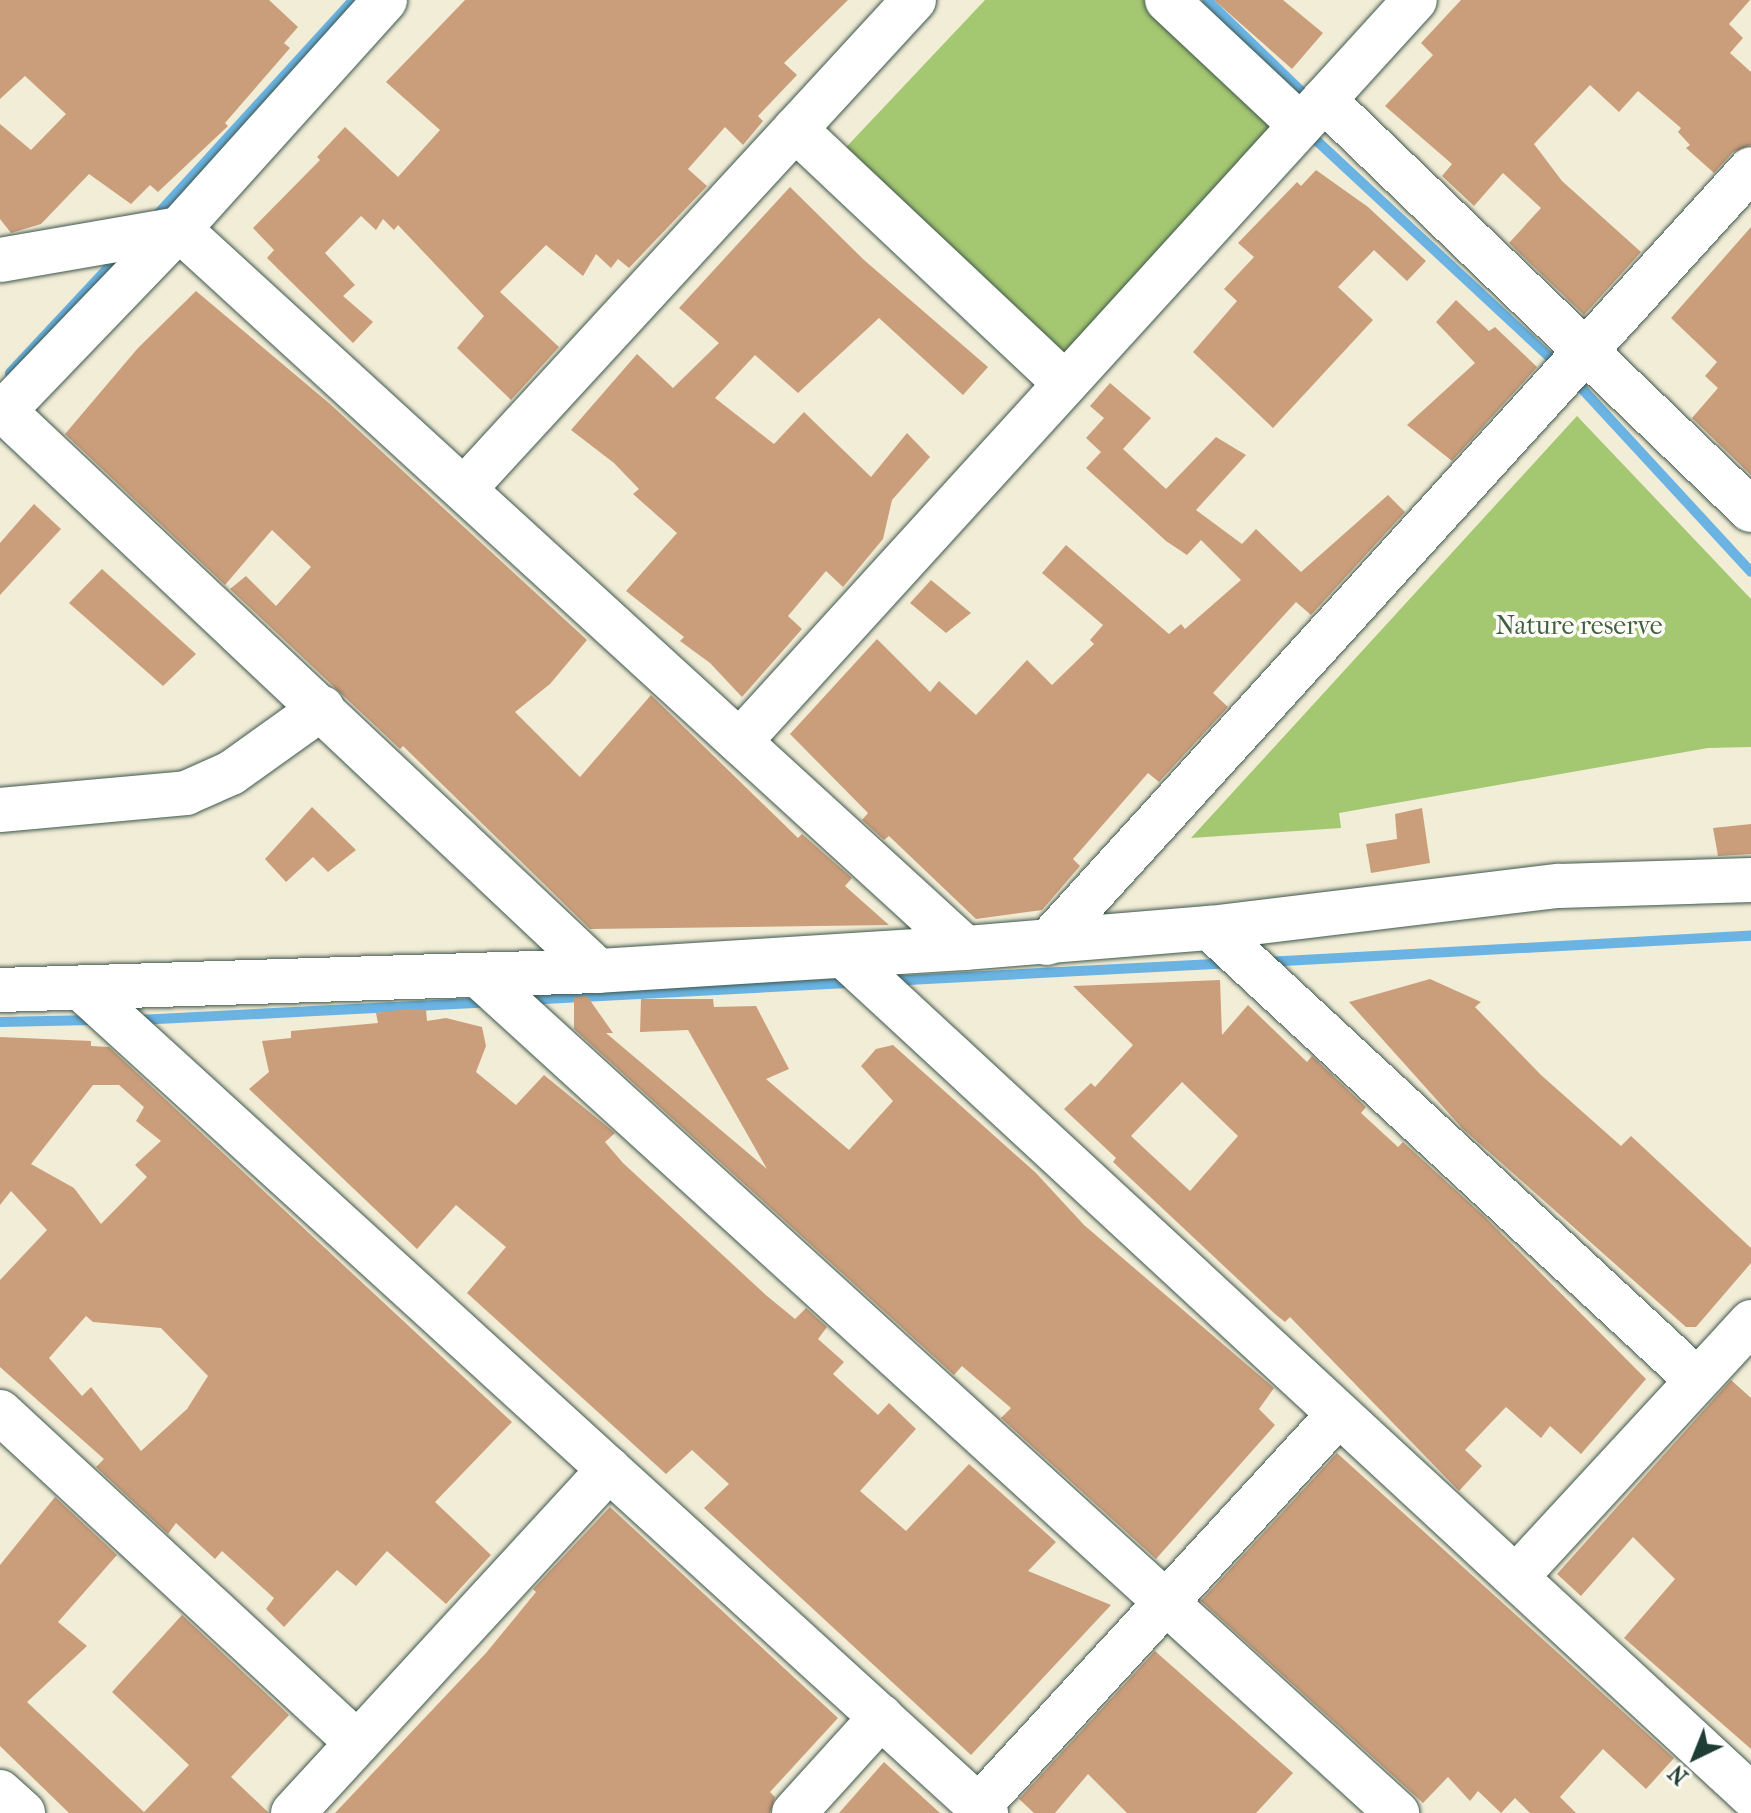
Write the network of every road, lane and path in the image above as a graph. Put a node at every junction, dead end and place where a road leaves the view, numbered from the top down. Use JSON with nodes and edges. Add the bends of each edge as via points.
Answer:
{"nodes":[{"id":1,"x":385,"y":0,"type":"edge"},
{"id":2,"x":914,"y":0,"type":"edge"},
{"id":3,"x":1167,"y":0,"type":"edge"},
{"id":4,"x":1415,"y":0,"type":"edge"},
{"id":5,"x":1311,"y":113,"type":"junction"},
{"id":6,"x":795,"y":129,"type":"junction"},
{"id":7,"x":1751,"y":169,"type":"edge"},
{"id":8,"x":179,"y":229,"type":"junction"},
{"id":9,"x":0,"y":260,"type":"edge"},
{"id":10,"x":1574,"y":363,"type":"junction"},
{"id":11,"x":1065,"y":383,"type":"junction"},
{"id":12,"x":2,"y":413,"type":"edge"},
{"id":13,"x":465,"y":488,"type":"junction"},
{"id":14,"x":1751,"y":510,"type":"edge"},
{"id":15,"x":322,"y":708,"type":"junction"},
{"id":16,"x":740,"y":741,"type":"junction"},
{"id":17,"x":0,"y":810,"type":"edge"},
{"id":18,"x":1751,"y":880,"type":"edge"},
{"id":19,"x":1210,"y":928,"type":"junction"},
{"id":20,"x":1047,"y":943,"type":"junction"},
{"id":21,"x":965,"y":948,"type":"junction"},
{"id":22,"x":844,"y":956,"type":"junction"},
{"id":23,"x":598,"y":971,"type":"junction"},
{"id":24,"x":478,"y":975,"type":"junction"},
{"id":25,"x":0,"y":990,"type":"edge"},
{"id":26,"x":83,"y":990,"type":"junction"},
{"id":27,"x":1751,"y":1322,"type":"edge"},
{"id":28,"x":1696,"y":1379,"type":"junction"},
{"id":29,"x":0,"y":1412,"type":"edge"},
{"id":30,"x":1339,"y":1414,"type":"junction"},
{"id":31,"x":609,"y":1469,"type":"junction"},
{"id":32,"x":1516,"y":1577,"type":"junction"},
{"id":33,"x":1164,"y":1600,"type":"junction"},
{"id":34,"x":881,"y":1717,"type":"junction"},
{"id":35,"x":357,"y":1743,"type":"junction"},
{"id":36,"x":0,"y":1792,"type":"edge"},
{"id":37,"x":1751,"y":1795,"type":"edge"},
{"id":38,"x":982,"y":1810,"type":"edge"},
{"id":39,"x":23,"y":1813,"type":"edge"},
{"id":40,"x":293,"y":1813,"type":"edge"},
{"id":41,"x":794,"y":1813,"type":"edge"},
{"id":42,"x":1397,"y":1813,"type":"edge"}],
"edges":[{"from":1,"to":8,"type":"street"},
{"from":2,"to":6,"type":"street"},
{"from":3,"to":5,"type":"street"},
{"from":4,"to":5,"type":"street"},
{"from":5,"to":10,"type":"street"},
{"from":5,"to":11,"type":"street"},
{"from":6,"to":11,"type":"street"},
{"from":6,"to":13,"type":"street"},
{"from":7,"to":10,"type":"street"},
{"from":8,"to":9,"type":"street"},
{"from":8,"to":12,"type":"street"},
{"from":8,"to":13,"type":"street"},
{"from":10,"to":14,"type":"street"},
{"from":10,"to":20,"type":"street"},
{"from":11,"to":16,"type":"street"},
{"from":12,"to":15,"type":"street"},
{"from":13,"to":16,"type":"street"},
{"from":15,"to":17,"type":"street","via":[[231,773],[186,793]]},
{"from":15,"to":23,"type":"street"},
{"from":16,"to":21,"type":"street"},
{"from":18,"to":19,"type":"street","via":[[1559,886]]},
{"from":19,"to":20,"type":"street"},
{"from":19,"to":28,"type":"street"},
{"from":20,"to":21,"type":"street"},
{"from":21,"to":22,"type":"street"},
{"from":22,"to":23,"type":"street"},
{"from":22,"to":30,"type":"street"},
{"from":23,"to":24,"type":"street"},
{"from":24,"to":26,"type":"street"},
{"from":24,"to":33,"type":"street"},
{"from":25,"to":26,"type":"street"},
{"from":26,"to":31,"type":"street"},
{"from":27,"to":28,"type":"street"},
{"from":28,"to":32,"type":"street"},
{"from":29,"to":35,"type":"street"},
{"from":30,"to":32,"type":"street"},
{"from":30,"to":33,"type":"street"},
{"from":31,"to":34,"type":"street"},
{"from":31,"to":35,"type":"street"},
{"from":32,"to":37,"type":"street"},
{"from":33,"to":38,"type":"street"},
{"from":33,"to":42,"type":"street"},
{"from":34,"to":38,"type":"street"},
{"from":34,"to":41,"type":"street"},
{"from":35,"to":40,"type":"street"},
{"from":36,"to":39,"type":"street"}]}
